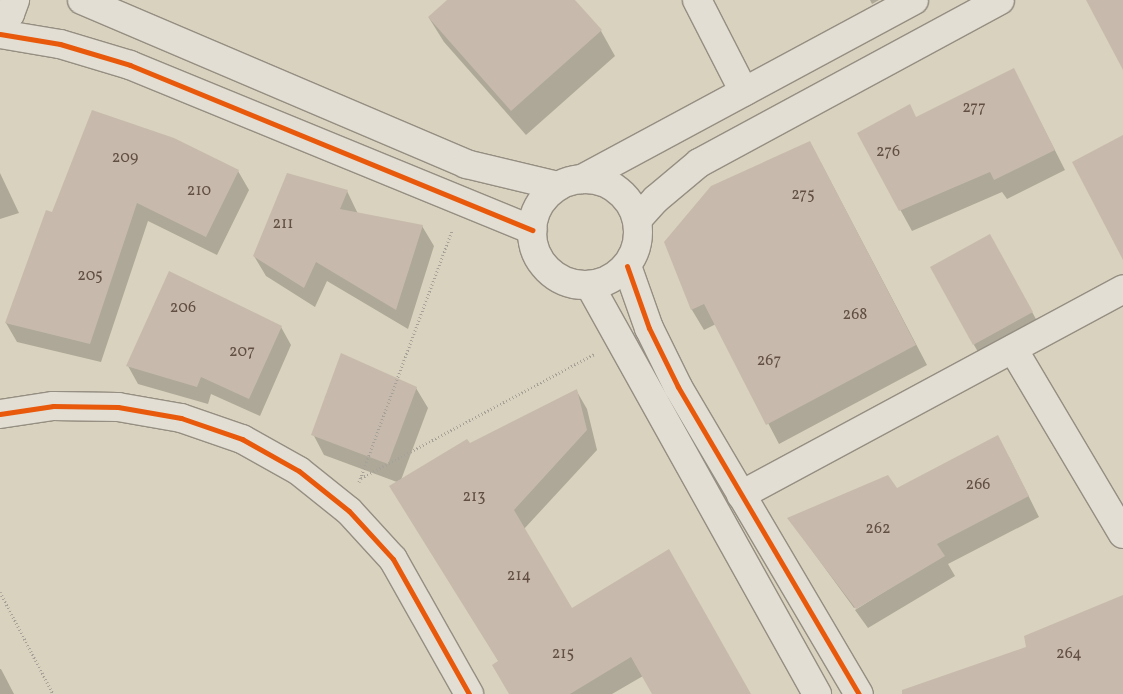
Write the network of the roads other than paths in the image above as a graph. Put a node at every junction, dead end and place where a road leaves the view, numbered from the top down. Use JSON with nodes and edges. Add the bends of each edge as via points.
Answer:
{"nodes":[{"id":1,"x":15,"y":0,"type":"edge"},
{"id":2,"x":82,"y":0,"type":"edge"},
{"id":3,"x":697,"y":0,"type":"edge"},
{"id":4,"x":914,"y":0,"type":"edge"},
{"id":5,"x":1000,"y":0,"type":"edge"},
{"id":6,"x":0,"y":25,"type":"edge"},
{"id":7,"x":0,"y":34,"type":"edge"},
{"id":8,"x":744,"y":92,"type":"junction"},
{"id":9,"x":570,"y":182,"type":"junction"},
{"id":10,"x":637,"y":220,"type":"junction"},
{"id":11,"x":532,"y":230,"type":"junction"},
{"id":12,"x":627,"y":266,"type":"junction"},
{"id":13,"x":590,"y":286,"type":"junction"},
{"id":14,"x":1123,"y":289,"type":"edge"},
{"id":15,"x":1013,"y":349,"type":"junction"},
{"id":16,"x":0,"y":414,"type":"edge"},
{"id":17,"x":741,"y":495,"type":"junction"},
{"id":18,"x":1123,"y":534,"type":"edge"},
{"id":19,"x":461,"y":692,"type":"edge"},
{"id":20,"x":817,"y":694,"type":"edge"},
{"id":21,"x":859,"y":694,"type":"edge"}],
"edges":[{"from":1,"to":6,"type":"street","via":[[10,14]]},
{"from":2,"to":9,"type":"street","via":[[459,162],[496,174]]},
{"from":3,"to":8,"type":"street"},
{"from":4,"to":8,"type":"street"},
{"from":5,"to":10,"type":"street","via":[[699,163],[656,199]]},
{"from":7,"to":11,"type":"street","via":[[60,44],[130,64]]},
{"from":8,"to":9,"type":"street"},
{"from":9,"to":10,"type":"street","via":[[611,185],[623,194]]},
{"from":9,"to":11,"type":"street","via":[[545,197],[536,212]]},
{"from":10,"to":12,"type":"street","via":[[639,236]]},
{"from":11,"to":13,"type":"street","via":[[537,255],[548,270],[564,282]]},
{"from":12,"to":13,"type":"street","via":[[604,283]]},
{"from":12,"to":17,"type":"street","via":[[663,358]]},
{"from":13,"to":20,"type":"street"},
{"from":14,"to":15,"type":"street"},
{"from":15,"to":17,"type":"street"},
{"from":15,"to":18,"type":"street"},
{"from":16,"to":19,"type":"street","via":[[53,406],[118,407],[181,418],[242,439],[299,471],[349,511],[392,559]]},
{"from":17,"to":21,"type":"street"}]}
